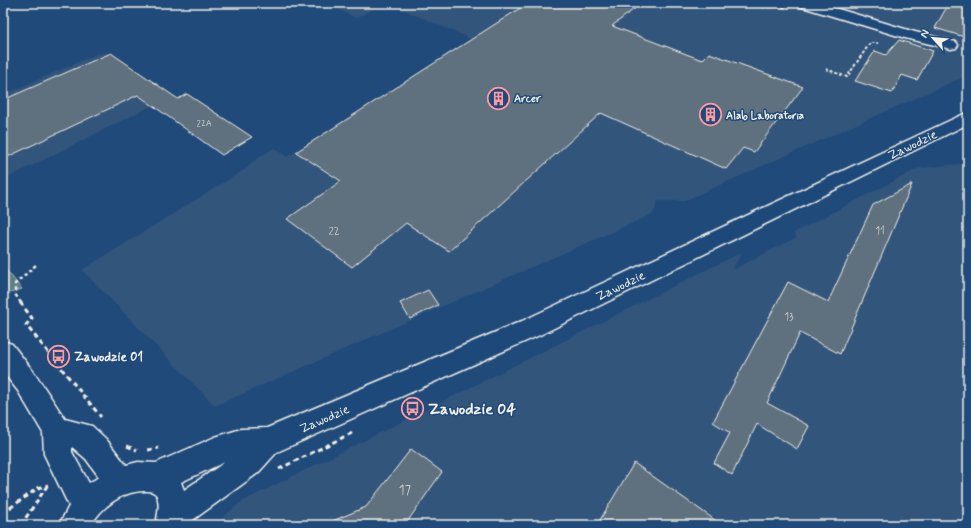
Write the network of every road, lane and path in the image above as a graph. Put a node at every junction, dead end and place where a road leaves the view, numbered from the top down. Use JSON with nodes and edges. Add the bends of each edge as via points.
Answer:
{"nodes":[{"id":1,"x":748,"y":3,"type":"edge"},
{"id":2,"x":834,"y":3,"type":"edge"},
{"id":3,"x":850,"y":3,"type":"edge"},
{"id":4,"x":797,"y":5,"type":"edge"},
{"id":5,"x":881,"y":43,"type":"dead end"},
{"id":6,"x":957,"y":47,"type":"junction"},
{"id":7,"x":826,"y":69,"type":"dead end"},
{"id":8,"x":968,"y":117,"type":"edge"},
{"id":9,"x":37,"y":264,"type":"dead end"},
{"id":10,"x":3,"y":352,"type":"edge"},
{"id":11,"x":105,"y":423,"type":"dead end"},
{"id":12,"x":57,"y":430,"type":"junction"},
{"id":13,"x":355,"y":432,"type":"dead end"},
{"id":14,"x":120,"y":440,"type":"dead end"},
{"id":15,"x":267,"y":442,"type":"junction"},
{"id":16,"x":168,"y":446,"type":"dead end"},
{"id":17,"x":277,"y":470,"type":"dead end"},
{"id":18,"x":156,"y":478,"type":"junction"},
{"id":19,"x":120,"y":480,"type":"junction"},
{"id":20,"x":48,"y":485,"type":"dead end"},
{"id":21,"x":3,"y":513,"type":"edge"},
{"id":22,"x":76,"y":519,"type":"edge"},
{"id":23,"x":172,"y":520,"type":"edge"}],
"edges":[{"from":1,"to":4,"type":"path","via":[[763,7]]},
{"from":2,"to":6,"type":"street"},
{"from":3,"to":6,"type":"street","via":[[939,36]]},
{"from":4,"to":6,"type":"street"},
{"from":5,"to":7,"type":"path","via":[[870,43],[847,77]]},
{"from":8,"to":15,"type":"street","name":"Zawodzie","via":[[531,328]]},
{"from":9,"to":11,"type":"path","via":[[18,278],[13,286],[14,295],[32,318],[26,325]]},
{"from":10,"to":12,"type":"street","via":[[27,383]]},
{"from":12,"to":19,"type":"street","via":[[82,436],[96,449]]},
{"from":12,"to":22,"type":"street","via":[[58,454]]},
{"from":13,"to":17,"type":"path"},
{"from":14,"to":16,"type":"path","via":[[134,449]]},
{"from":15,"to":18,"type":"street","name":"Zawodzie","via":[[241,443]]},
{"from":15,"to":23,"type":"street","name":"Zawodzie","via":[[248,463]]},
{"from":18,"to":19,"type":"street","via":[[140,475]]},
{"from":18,"to":23,"type":"street","via":[[165,483],[171,492],[174,502]]},
{"from":19,"to":22,"type":"street","via":[[101,491]]},
{"from":20,"to":21,"type":"path","via":[[38,488]]}]}
